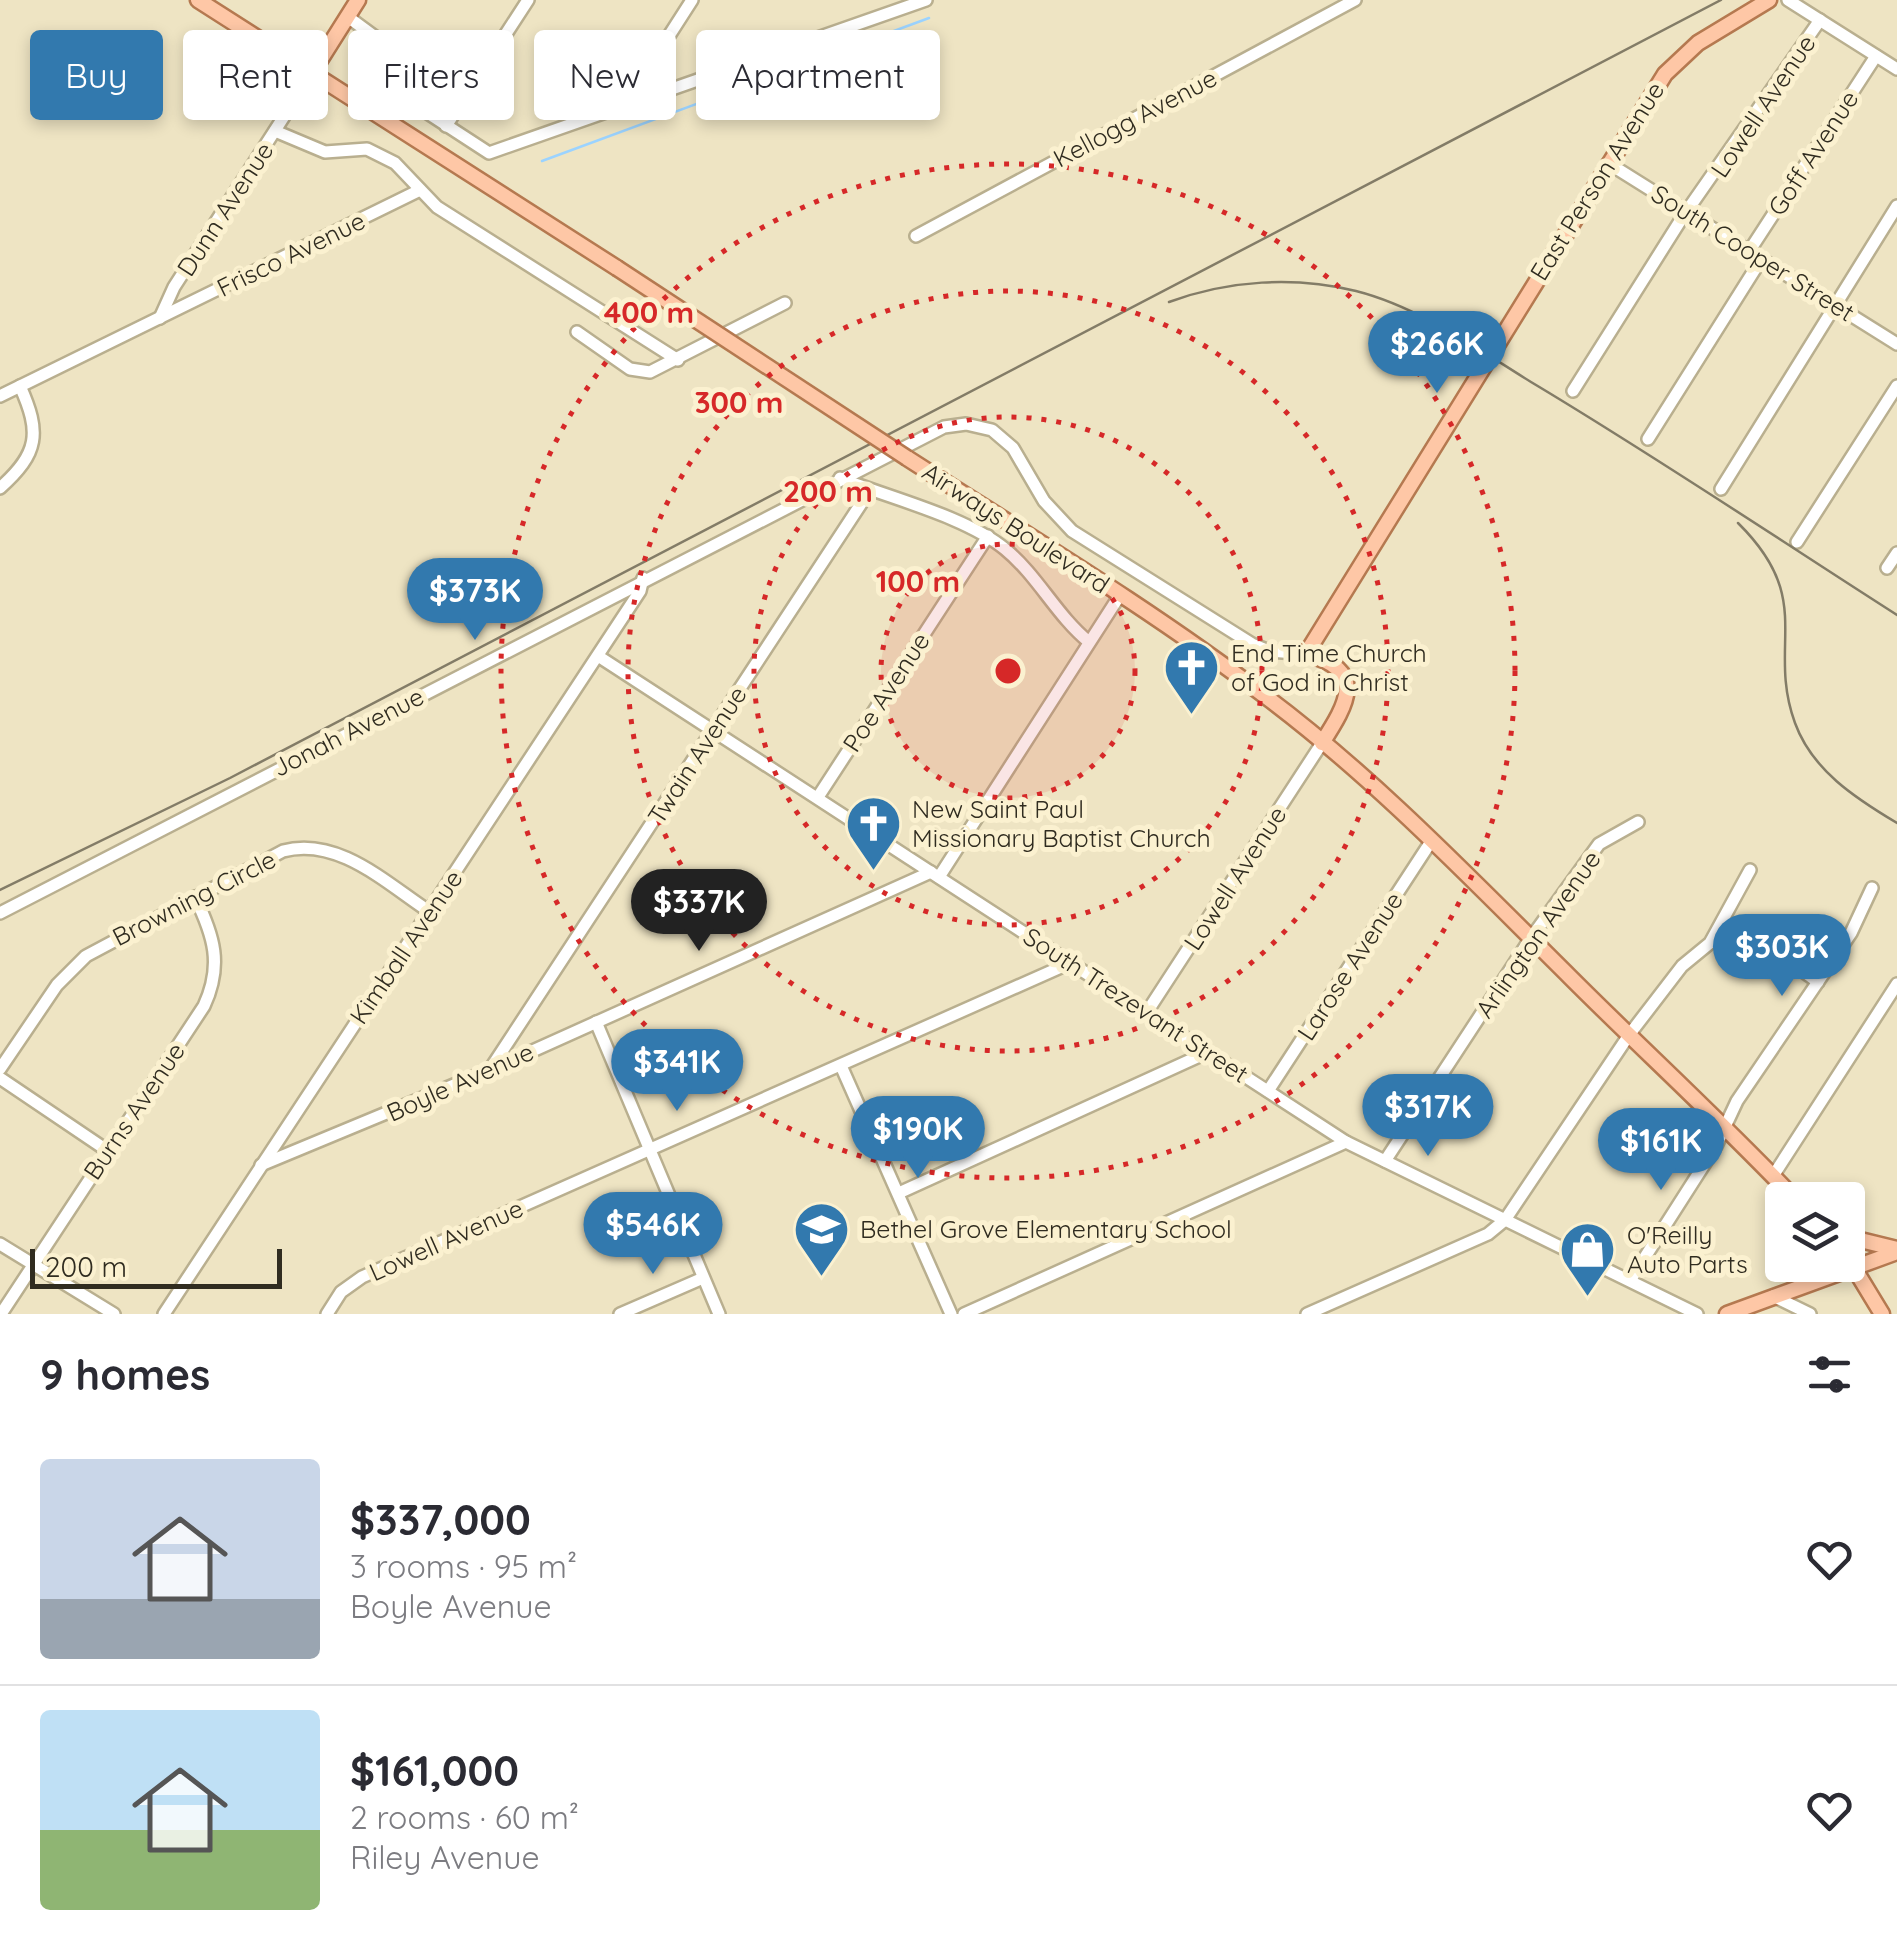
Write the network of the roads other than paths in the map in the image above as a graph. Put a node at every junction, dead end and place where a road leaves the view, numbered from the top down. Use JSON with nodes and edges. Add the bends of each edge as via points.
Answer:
{"nodes":[{"id":1,"x":198,"y":0,"type":"edge"},
{"id":2,"x":358,"y":0,"type":"edge"},
{"id":3,"x":528,"y":0,"type":"edge"},
{"id":4,"x":692,"y":0,"type":"edge"},
{"id":5,"x":1355,"y":0,"type":"edge"},
{"id":6,"x":1769,"y":0,"type":"edge"},
{"id":7,"x":1788,"y":0,"type":"edge"},
{"id":8,"x":921,"y":1,"type":"edge"},
{"id":9,"x":348,"y":17,"type":"junction"},
{"id":10,"x":1820,"y":20,"type":"junction"},
{"id":11,"x":244,"y":30,"type":"edge"},
{"id":12,"x":673,"y":30,"type":"edge"},
{"id":13,"x":328,"y":49,"type":"edge"},
{"id":14,"x":1876,"y":56,"type":"junction"},
{"id":15,"x":1897,"y":69,"type":"edge"},
{"id":16,"x":328,"y":84,"type":"edge"},
{"id":17,"x":676,"y":89,"type":"edge"},
{"id":18,"x":282,"y":120,"type":"edge"},
{"id":19,"x":589,"y":120,"type":"edge"},
{"id":20,"x":446,"y":126,"type":"junction"},
{"id":21,"x":275,"y":131,"type":"junction"},
{"id":22,"x":1608,"y":163,"type":"junction"},
{"id":23,"x":420,"y":190,"type":"junction"},
{"id":24,"x":1897,"y":206,"type":"edge"},
{"id":25,"x":1689,"y":212,"type":"junction"},
{"id":26,"x":916,"y":236,"type":"dead end"},
{"id":27,"x":1750,"y":250,"type":"junction"},
{"id":28,"x":1762,"y":258,"type":"junction"},
{"id":29,"x":784,"y":303,"type":"dead end"},
{"id":30,"x":1835,"y":305,"type":"junction"},
{"id":31,"x":160,"y":318,"type":"junction"},
{"id":32,"x":577,"y":332,"type":"dead end"},
{"id":33,"x":1897,"y":344,"type":"edge"},
{"id":34,"x":678,"y":360,"type":"junction"},
{"id":35,"x":20,"y":386,"type":"junction"},
{"id":36,"x":1897,"y":386,"type":"edge"},
{"id":37,"x":1572,"y":391,"type":"dead end"},
{"id":38,"x":0,"y":396,"type":"edge"},
{"id":39,"x":966,"y":424,"type":"joint"},
{"id":40,"x":1648,"y":439,"type":"dead end"},
{"id":41,"x":840,"y":478,"type":"junction"},
{"id":42,"x":0,"y":488,"type":"edge"},
{"id":43,"x":1721,"y":488,"type":"dead end"},
{"id":44,"x":870,"y":490,"type":"junction"},
{"id":45,"x":988,"y":536,"type":"junction"},
{"id":46,"x":1797,"y":542,"type":"dead end"},
{"id":47,"x":1897,"y":552,"type":"edge"},
{"id":48,"x":1887,"y":568,"type":"dead end"},
{"id":49,"x":643,"y":578,"type":"junction"},
{"id":50,"x":1120,"y":594,"type":"junction"},
{"id":51,"x":1089,"y":642,"type":"junction"},
{"id":52,"x":1306,"y":654,"type":"junction"},
{"id":53,"x":598,"y":656,"type":"junction"},
{"id":54,"x":713,"y":731,"type":"junction"},
{"id":55,"x":1322,"y":743,"type":"junction"},
{"id":56,"x":818,"y":798,"type":"junction"},
{"id":57,"x":1638,"y":822,"type":"dead end"},
{"id":58,"x":1432,"y":840,"type":"junction"},
{"id":59,"x":1750,"y":870,"type":"dead end"},
{"id":60,"x":935,"y":874,"type":"junction"},
{"id":61,"x":1872,"y":888,"type":"dead end"},
{"id":62,"x":195,"y":897,"type":"junction"},
{"id":63,"x":430,"y":912,"type":"junction"},
{"id":64,"x":0,"y":913,"type":"edge"},
{"id":65,"x":1531,"y":938,"type":"junction"},
{"id":66,"x":1786,"y":958,"type":"dead end"},
{"id":67,"x":1070,"y":963,"type":"junction"},
{"id":68,"x":1818,"y":982,"type":"junction"},
{"id":69,"x":1897,"y":984,"type":"edge"},
{"id":70,"x":1148,"y":1012,"type":"junction"},
{"id":71,"x":596,"y":1022,"type":"junction"},
{"id":72,"x":1629,"y":1036,"type":"junction"},
{"id":73,"x":1206,"y":1053,"type":"junction"},
{"id":74,"x":842,"y":1068,"type":"junction"},
{"id":75,"x":0,"y":1069,"type":"edge"},
{"id":76,"x":490,"y":1070,"type":"junction"},
{"id":77,"x":0,"y":1078,"type":"edge"},
{"id":78,"x":1268,"y":1091,"type":"junction"},
{"id":79,"x":1726,"y":1125,"type":"junction"},
{"id":80,"x":1346,"y":1142,"type":"junction"},
{"id":81,"x":652,"y":1147,"type":"junction"},
{"id":82,"x":108,"y":1151,"type":"junction"},
{"id":83,"x":1386,"y":1161,"type":"junction"},
{"id":84,"x":261,"y":1164,"type":"junction"},
{"id":85,"x":1773,"y":1176,"type":"junction"},
{"id":86,"x":1779,"y":1182,"type":"edge"},
{"id":87,"x":901,"y":1192,"type":"junction"},
{"id":88,"x":1505,"y":1220,"type":"junction"},
{"id":89,"x":1865,"y":1243,"type":"edge"},
{"id":90,"x":0,"y":1244,"type":"edge"},
{"id":91,"x":1897,"y":1251,"type":"edge"},
{"id":92,"x":1865,"y":1259,"type":"edge"},
{"id":93,"x":34,"y":1264,"type":"junction"},
{"id":94,"x":703,"y":1278,"type":"junction"},
{"id":95,"x":1630,"y":1279,"type":"junction"},
{"id":96,"x":1806,"y":1282,"type":"edge"},
{"id":97,"x":1863,"y":1282,"type":"edge"},
{"id":98,"x":1800,"y":1285,"type":"junction"},
{"id":99,"x":1772,"y":1296,"type":"junction"},
{"id":100,"x":1,"y":1314,"type":"edge"},
{"id":101,"x":114,"y":1314,"type":"edge"},
{"id":102,"x":164,"y":1314,"type":"edge"},
{"id":103,"x":327,"y":1314,"type":"edge"},
{"id":104,"x":620,"y":1314,"type":"edge"},
{"id":105,"x":720,"y":1314,"type":"edge"},
{"id":106,"x":951,"y":1314,"type":"edge"},
{"id":107,"x":964,"y":1314,"type":"edge"},
{"id":108,"x":1307,"y":1314,"type":"edge"},
{"id":109,"x":1697,"y":1314,"type":"edge"},
{"id":110,"x":1726,"y":1314,"type":"edge"},
{"id":111,"x":1809,"y":1314,"type":"edge"},
{"id":112,"x":1882,"y":1314,"type":"edge"}],
"edges":[{"from":1,"to":11,"type":"main road","name":"Airways Boulevard"},
{"from":2,"to":9,"type":"main road","name":"Dunn Avenue"},
{"from":3,"to":20,"type":"street"},
{"from":4,"to":12,"type":"street"},
{"from":5,"to":26,"type":"street","name":"Kellogg Avenue"},
{"from":6,"to":22,"type":"main road","name":"East Person Avenue","via":[[1698,43],[1665,74]]},
{"from":7,"to":10,"type":"street"},
{"from":8,"to":17,"type":"street"},
{"from":9,"to":13,"type":"main road","name":"Dunn Avenue"},
{"from":9,"to":20,"type":"street","via":[[386,44],[403,97]]},
{"from":10,"to":14,"type":"street"},
{"from":10,"to":25,"type":"street","name":"Lowell Avenue"},
{"from":14,"to":15,"type":"street"},
{"from":14,"to":27,"type":"street","name":"Goff Avenue"},
{"from":16,"to":50,"type":"main road","name":"Airways Boulevard","bridge":true},
{"from":18,"to":21,"type":"street","name":"Dunn Avenue"},
{"from":19,"to":20,"type":"street","via":[[489,153]]},
{"from":21,"to":23,"type":"street","via":[[325,152],[368,148],[412,175]]},
{"from":21,"to":31,"type":"street","name":"Dunn Avenue"},
{"from":22,"to":25,"type":"street","name":"South Cooper Street"},
{"from":22,"to":52,"type":"main road","name":"East Person Avenue"},
{"from":23,"to":31,"type":"street","name":"Frisco Avenue"},
{"from":23,"to":34,"type":"street"},
{"from":24,"to":30,"type":"street"},
{"from":25,"to":27,"type":"street","name":"South Cooper Street"},
{"from":25,"to":37,"type":"street","name":"Lowell Avenue"},
{"from":27,"to":28,"type":"street","name":"South Cooper Street"},
{"from":28,"to":30,"type":"street","name":"South Cooper Street"},
{"from":28,"to":40,"type":"street"},
{"from":29,"to":34,"type":"street"},
{"from":30,"to":33,"type":"street","name":"South Cooper Street"},
{"from":30,"to":43,"type":"street"},
{"from":31,"to":35,"type":"street","name":"Frisco Avenue"},
{"from":32,"to":34,"type":"street","via":[[639,372]]},
{"from":35,"to":38,"type":"street","name":"Frisco Avenue"},
{"from":35,"to":42,"type":"street","via":[[36,420],[33,444],[22,468]]},
{"from":36,"to":46,"type":"street"},
{"from":39,"to":41,"type":"street","name":"Jonah Avenue","via":[[944,427]]},
{"from":39,"to":52,"type":"street","name":"Airways Boulevard","via":[[992,430],[1013,448],[1072,531],[1252,644]]},
{"from":41,"to":44,"type":"street","name":"Airways Boulevard"},
{"from":41,"to":49,"type":"street","name":"Jonah Avenue"},
{"from":44,"to":45,"type":"street","name":"Airways Boulevard"},
{"from":44,"to":54,"type":"street","name":"Twain Avenue"},
{"from":45,"to":51,"type":"street","name":"Airways Boulevard"},
{"from":45,"to":56,"type":"street","name":"Poe Avenue"},
{"from":47,"to":48,"type":"street"},
{"from":49,"to":53,"type":"street","name":"Kimball Avenue"},
{"from":49,"to":64,"type":"street","name":"Jonah Avenue"},
{"from":50,"to":51,"type":"street"},
{"from":50,"to":55,"type":"main road","name":"Airways Boulevard"},
{"from":51,"to":60,"type":"street"},
{"from":52,"to":55,"type":"main road","name":"Airways Boulevard","via":[[1337,668],[1348,686],[1348,702]]},
{"from":53,"to":54,"type":"street","name":"South Trezevant Street"},
{"from":53,"to":63,"type":"street","name":"Kimball Avenue"},
{"from":54,"to":56,"type":"street","name":"South Trezevant Street"},
{"from":54,"to":76,"type":"street","name":"Twain Avenue"},
{"from":55,"to":58,"type":"main road","name":"Airways Boulevard"},
{"from":55,"to":70,"type":"street","name":"Lowell Avenue"},
{"from":56,"to":60,"type":"street","name":"South Trezevant Street"},
{"from":57,"to":65,"type":"street","name":"Arlington Avenue","via":[[1599,844]]},
{"from":58,"to":65,"type":"main road","name":"Airways Boulevard"},
{"from":58,"to":78,"type":"street","name":"Larose Avenue"},
{"from":59,"to":72,"type":"street","via":[[1710,942],[1682,966]]},
{"from":60,"to":67,"type":"street","name":"South Trezevant Street"},
{"from":60,"to":71,"type":"street","name":"Boyle Avenue"},
{"from":61,"to":68,"type":"street"},
{"from":62,"to":63,"type":"street","name":"Browning Circle","via":[[272,856],[314,848],[352,860]]},
{"from":62,"to":75,"type":"street","name":"Browning Circle","via":[[75,965]]},
{"from":62,"to":82,"type":"street","name":"Burns Avenue","via":[[215,942],[210,994]]},
{"from":63,"to":84,"type":"street","name":"Kimball Avenue"},
{"from":65,"to":72,"type":"main road","name":"Airways Boulevard"},
{"from":65,"to":83,"type":"street","name":"Arlington Avenue"},
{"from":66,"to":68,"type":"street"},
{"from":67,"to":70,"type":"street","name":"South Trezevant Street"},
{"from":67,"to":74,"type":"street","name":"Lowell Avenue"},
{"from":68,"to":79,"type":"street"},
{"from":69,"to":85,"type":"street"},
{"from":70,"to":73,"type":"street","name":"South Trezevant Street"},
{"from":71,"to":76,"type":"street","name":"Boyle Avenue"},
{"from":71,"to":81,"type":"street"},
{"from":72,"to":79,"type":"main road","name":"Airways Boulevard"},
{"from":72,"to":88,"type":"street"},
{"from":73,"to":78,"type":"street","name":"South Trezevant Street"},
{"from":73,"to":87,"type":"street"},
{"from":74,"to":81,"type":"street","name":"Lowell Avenue"},
{"from":74,"to":87,"type":"street"},
{"from":76,"to":84,"type":"street","name":"Boyle Avenue"},
{"from":77,"to":82,"type":"street"},
{"from":78,"to":80,"type":"street","name":"South Trezevant Street"},
{"from":79,"to":85,"type":"main road","name":"Airways Boulevard"},
{"from":79,"to":95,"type":"street"},
{"from":80,"to":83,"type":"street","name":"South Trezevant Street"},
{"from":80,"to":107,"type":"street"},
{"from":81,"to":94,"type":"street"},
{"from":81,"to":103,"type":"street","name":"Lowell Avenue","via":[[362,1277]]},
{"from":82,"to":93,"type":"street","name":"Burns Avenue"},
{"from":83,"to":88,"type":"street","name":"South Trezevant Street"},
{"from":84,"to":102,"type":"street","name":"Kimball Avenue"},
{"from":85,"to":86,"type":"main road","name":"Airways Boulevard"},
{"from":87,"to":106,"type":"street"},
{"from":88,"to":95,"type":"street","name":"South Trezevant Street"},
{"from":88,"to":108,"type":"street","via":[[1488,1234]]},
{"from":89,"to":91,"type":"main road"},
{"from":90,"to":93,"type":"street"},
{"from":91,"to":92,"type":"main road"},
{"from":93,"to":100,"type":"street","name":"Burns Avenue"},
{"from":93,"to":101,"type":"street"},
{"from":94,"to":104,"type":"street"},
{"from":94,"to":105,"type":"street"},
{"from":95,"to":109,"type":"street","name":"South Trezevant Street"},
{"from":96,"to":98,"type":"main road"},
{"from":97,"to":112,"type":"main road"},
{"from":98,"to":99,"type":"main road"},
{"from":98,"to":111,"type":"street"},
{"from":99,"to":110,"type":"main road"},
{"from":99,"to":111,"type":"street"}]}
